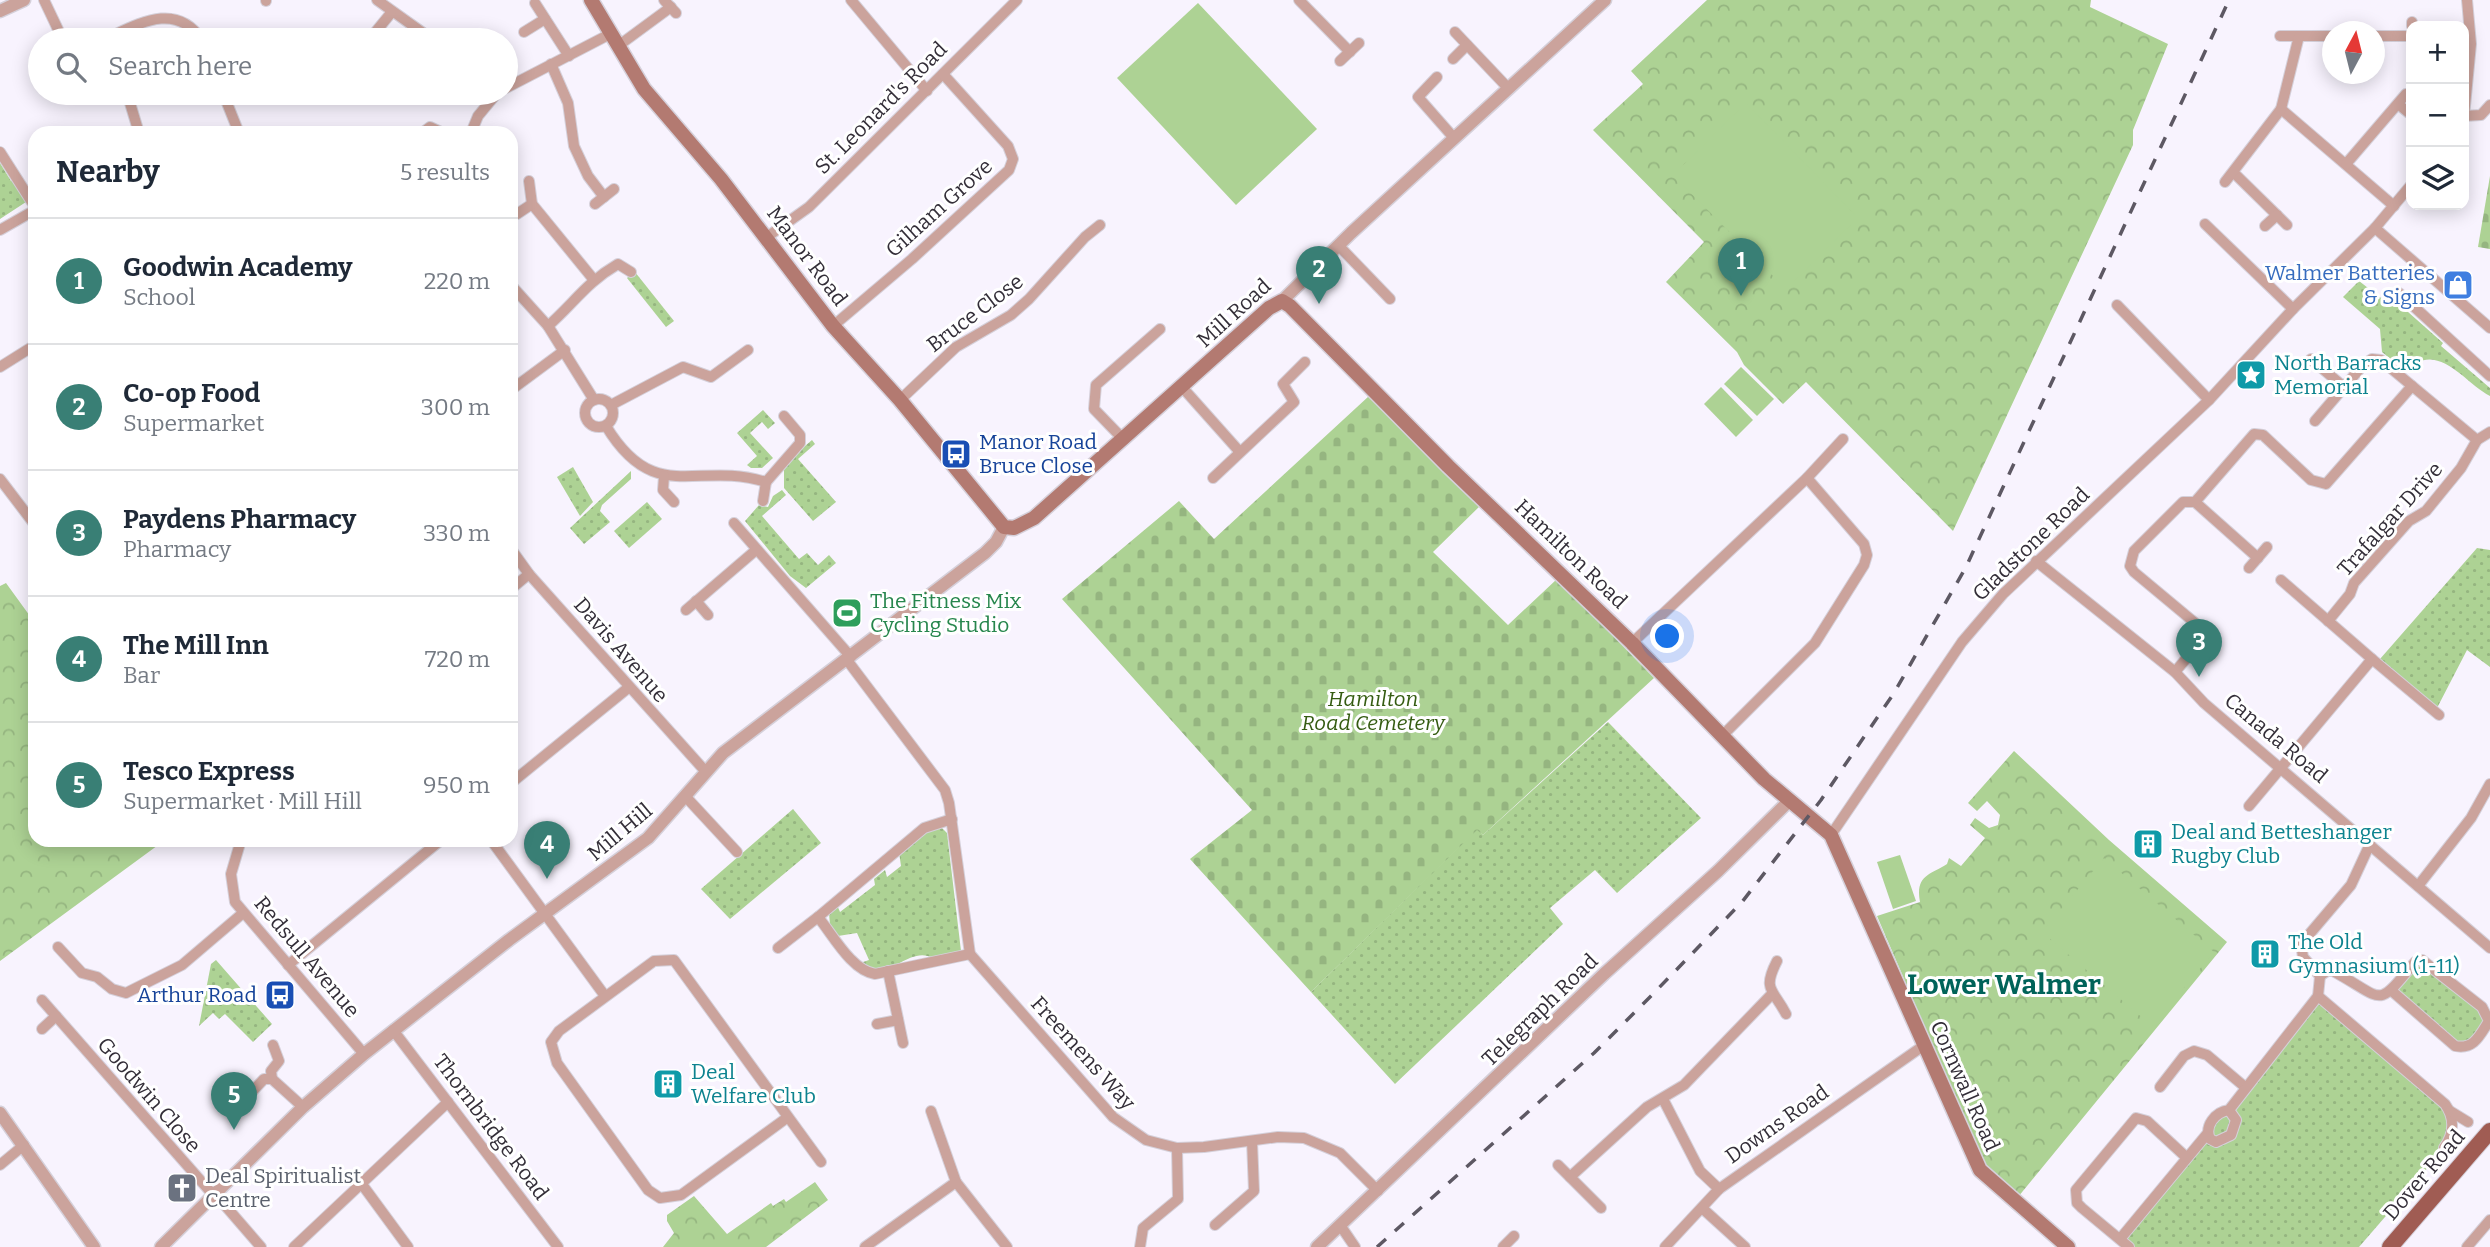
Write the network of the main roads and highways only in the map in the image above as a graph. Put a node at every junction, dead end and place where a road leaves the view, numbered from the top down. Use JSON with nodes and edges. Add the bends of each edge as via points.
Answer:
{"nodes":[{"id":1,"x":591,"y":0,"type":"edge"},
{"id":2,"x":1282,"y":301,"type":"joint"},
{"id":3,"x":1004,"y":527,"type":"joint"},
{"id":4,"x":1831,"y":835,"type":"joint"},
{"id":5,"x":2490,"y":1131,"type":"edge"},
{"id":6,"x":2068,"y":1247,"type":"edge"},
{"id":7,"x":2390,"y":1247,"type":"edge"}],
"edges":[{"from":1,"to":3,"type":"main road","name":"Manor Road","via":[[645,89],[767,237],[832,326],[900,400]]},
{"from":2,"to":3,"type":"main road","name":"Mill Road","via":[[1034,518],[1014,528]]},
{"from":2,"to":4,"type":"main road","name":"Hamilton Road","via":[[1723,736]]},
{"from":4,"to":6,"type":"main road","name":"Cornwall Road","via":[[1980,1170]]},
{"from":5,"to":7,"type":"main road","name":"Dover Road"}]}
